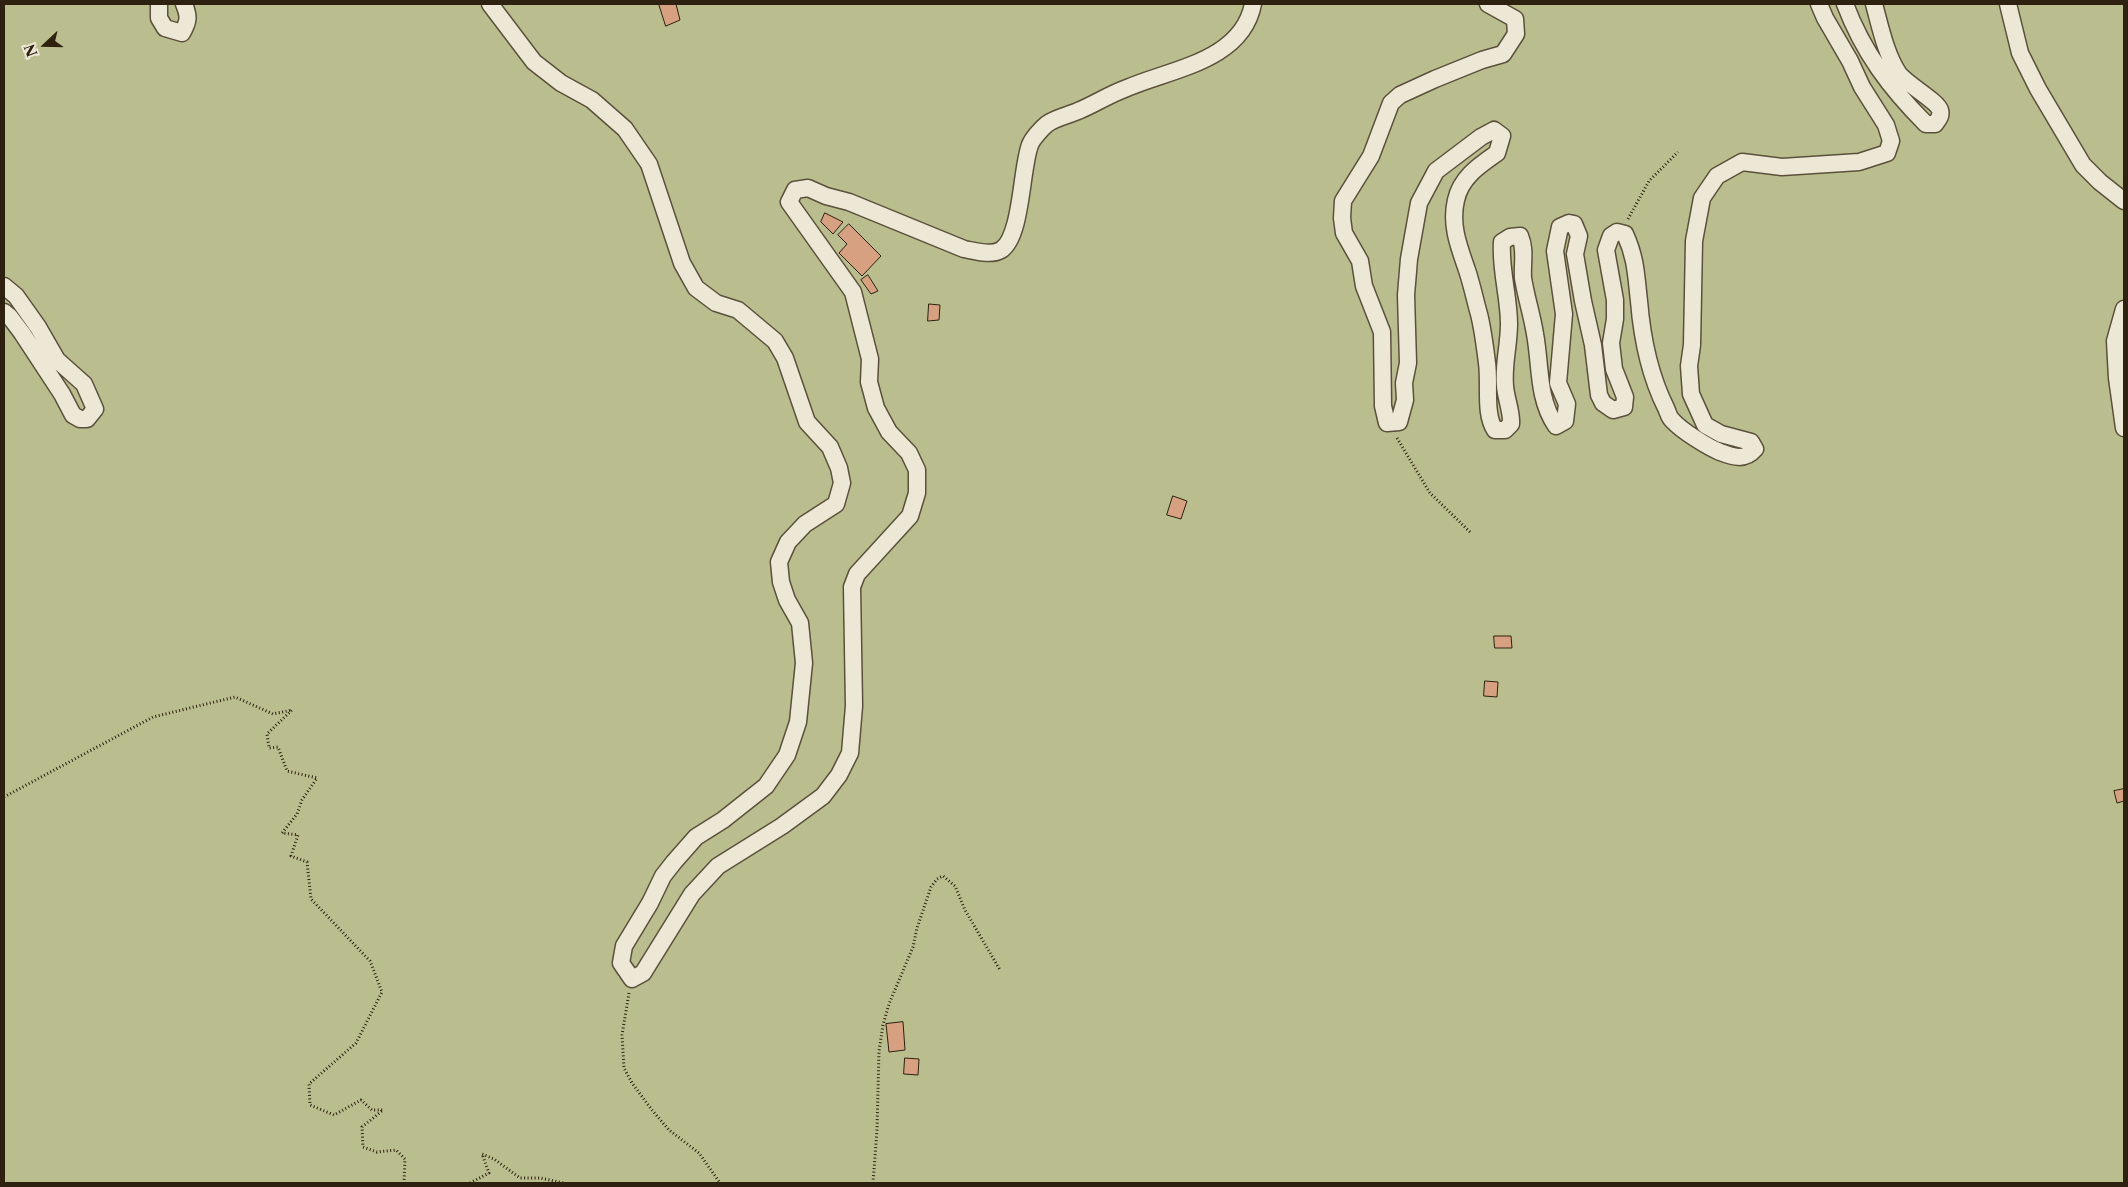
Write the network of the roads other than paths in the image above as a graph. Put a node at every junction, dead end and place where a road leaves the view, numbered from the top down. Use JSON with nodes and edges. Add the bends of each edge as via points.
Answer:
{"nodes":[{"id":1,"x":159,"y":4,"type":"edge"},
{"id":2,"x":184,"y":4,"type":"edge"},
{"id":3,"x":490,"y":4,"type":"edge"},
{"id":4,"x":1253,"y":4,"type":"edge"},
{"id":5,"x":1488,"y":4,"type":"edge"},
{"id":6,"x":1819,"y":4,"type":"edge"},
{"id":7,"x":1845,"y":4,"type":"edge"},
{"id":8,"x":1874,"y":4,"type":"edge"},
{"id":9,"x":2008,"y":4,"type":"edge"},
{"id":10,"x":2124,"y":201,"type":"edge"},
{"id":11,"x":4,"y":286,"type":"edge"},
{"id":12,"x":2124,"y":309,"type":"edge"},
{"id":13,"x":4,"y":312,"type":"edge"},
{"id":14,"x":2124,"y":428,"type":"edge"}],
"edges":[{"from":1,"to":2,"type":"street","via":[[159,18],[165,28],[182,32],[189,14]]},
{"from":3,"to":4,"type":"street","via":[[534,62],[561,83],[592,100],[625,129],[649,164],[682,263],[696,288],[716,303],[738,310],[775,340],[785,358],[807,422],[830,446],[842,483],[836,504],[805,524],[788,542],[779,562],[787,600],[800,623],[804,664],[798,722],[787,755],[766,786],[696,837],[664,876],[624,946],[621,963],[632,979],[643,973],[692,894],[718,866],[823,796],[839,775],[850,753],[854,706],[852,587],[857,574],[910,516],[917,493],[917,470],[909,453],[890,432],[876,408],[869,382],[870,359],[853,292],[789,202],[795,190],[808,188],[849,202],[964,249],[984,253],[1000,250],[1008,242],[1014,226],[1030,144],[1047,124],[1127,87],[1201,62],[1231,42],[1249,20]]},
{"from":5,"to":6,"type":"street","via":[[1515,19],[1516,34],[1503,54],[1435,79],[1391,102],[1371,156],[1343,201],[1344,233],[1360,261],[1364,286],[1382,332],[1383,406],[1388,423],[1399,422],[1405,400],[1408,363],[1406,295],[1419,203],[1436,171],[1494,130],[1502,136],[1497,153],[1472,171],[1461,186],[1454,219],[1457,245],[1480,317],[1487,366],[1489,422],[1494,430],[1505,430],[1512,417],[1505,386],[1509,324],[1501,255],[1502,242],[1510,237],[1520,236],[1524,246],[1523,275],[1536,337],[1543,398],[1556,426],[1565,421],[1567,404],[1558,384],[1564,314],[1555,251],[1560,227],[1570,223],[1574,224],[1579,236],[1575,254],[1593,345],[1599,396],[1603,403],[1613,410],[1624,407],[1626,397],[1614,369],[1610,343],[1615,300],[1606,250],[1611,236],[1617,232],[1625,234],[1633,251],[1647,356],[1656,388],[1672,421],[1708,447],[1740,458],[1750,455],[1755,449],[1751,442],[1721,434],[1705,425],[1691,394],[1689,366],[1694,241],[1702,198],[1718,176],[1742,162],[1782,167],[1859,162],[1887,153],[1891,141],[1886,125],[1862,87]]},
{"from":7,"to":8,"type":"street","via":[[1854,28],[1878,69],[1907,106],[1926,124],[1935,124],[1940,111],[1934,102],[1899,74],[1884,41]]},
{"from":9,"to":10,"type":"street","via":[[2020,53],[2078,157],[2100,182]]},
{"from":11,"to":13,"type":"street","via":[[16,296],[57,360],[84,384],[95,409],[88,419],[73,415],[22,333]]},
{"from":12,"to":14,"type":"street","via":[[2115,341],[2116,378]]}]}
